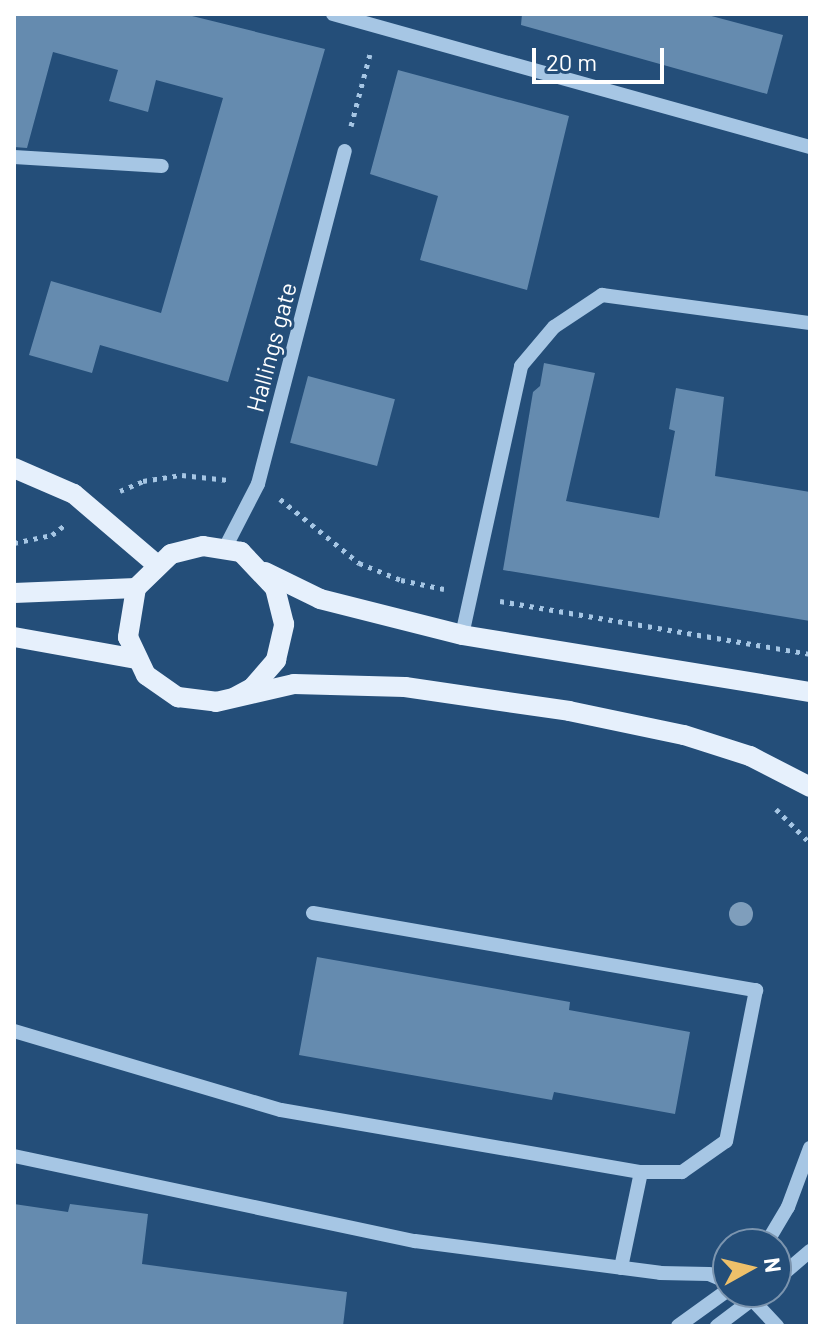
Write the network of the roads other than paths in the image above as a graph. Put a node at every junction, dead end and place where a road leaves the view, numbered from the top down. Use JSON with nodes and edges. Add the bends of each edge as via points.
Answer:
{"nodes":[{"id":1,"x":333,"y":14,"type":"edge"},
{"id":2,"x":810,"y":147,"type":"edge"},
{"id":3,"x":345,"y":151,"type":"road end"},
{"id":4,"x":14,"y":157,"type":"edge"},
{"id":5,"x":162,"y":166,"type":"dead end"},
{"id":6,"x":810,"y":323,"type":"edge"},
{"id":7,"x":14,"y":468,"type":"edge"},
{"id":8,"x":225,"y":548,"type":"junction"},
{"id":9,"x":156,"y":564,"type":"junction"},
{"id":10,"x":265,"y":572,"type":"junction"},
{"id":11,"x":136,"y":588,"type":"junction"},
{"id":12,"x":14,"y":593,"type":"edge"},
{"id":13,"x":462,"y":635,"type":"junction"},
{"id":14,"x":14,"y":637,"type":"edge"},
{"id":15,"x":136,"y":659,"type":"junction"},
{"id":16,"x":810,"y":692,"type":"edge"},
{"id":17,"x":235,"y":697,"type":"junction"},
{"id":18,"x":810,"y":787,"type":"edge"},
{"id":19,"x":313,"y":913,"type":"dead end"},
{"id":20,"x":14,"y":1031,"type":"edge"},
{"id":21,"x":810,"y":1148,"type":"edge"},
{"id":22,"x":14,"y":1156,"type":"edge"},
{"id":23,"x":641,"y":1172,"type":"junction"},
{"id":24,"x":776,"y":1228,"type":"edge"},
{"id":25,"x":810,"y":1251,"type":"edge"},
{"id":26,"x":792,"y":1266,"type":"edge"},
{"id":27,"x":621,"y":1268,"type":"junction"},
{"id":28,"x":712,"y":1275,"type":"edge"},
{"id":29,"x":712,"y":1302,"type":"edge"},
{"id":30,"x":737,"y":1308,"type":"edge"},
{"id":31,"x":764,"y":1308,"type":"edge"},
{"id":32,"x":678,"y":1326,"type":"edge"},
{"id":33,"x":717,"y":1326,"type":"edge"},
{"id":34,"x":777,"y":1326,"type":"edge"}],
"edges":[{"from":1,"to":2,"type":"street"},
{"from":3,"to":8,"type":"street","name":"Hallings gate","via":[[258,484]]},
{"from":4,"to":5,"type":"street"},
{"from":6,"to":13,"type":"street","via":[[602,295],[554,327],[521,366]]},
{"from":7,"to":9,"type":"main road","via":[[90,505]]},
{"from":8,"to":9,"type":"main road","via":[[187,548]]},
{"from":8,"to":10,"type":"main road","via":[[241,552]]},
{"from":9,"to":11,"type":"main road"},
{"from":10,"to":13,"type":"main road","via":[[320,599]]},
{"from":10,"to":17,"type":"main road","via":[[282,605],[282,642],[265,675]]},
{"from":11,"to":12,"type":"main road"},
{"from":11,"to":15,"type":"main road","via":[[127,622]]},
{"from":13,"to":16,"type":"main road"},
{"from":14,"to":15,"type":"main road"},
{"from":15,"to":17,"type":"main road","via":[[161,688],[178,697],[216,702]]},
{"from":17,"to":18,"type":"main road","via":[[294,684],[347,683],[569,711],[684,735],[750,756]]},
{"from":19,"to":23,"type":"street","via":[[756,990],[726,1141],[682,1172]]},
{"from":20,"to":23,"type":"street","via":[[281,1110]]},
{"from":21,"to":24,"type":"street"},
{"from":22,"to":27,"type":"street","via":[[415,1241]]},
{"from":23,"to":27,"type":"street"},
{"from":25,"to":26,"type":"street"},
{"from":27,"to":28,"type":"street"},
{"from":29,"to":32,"type":"street"},
{"from":30,"to":33,"type":"street"},
{"from":31,"to":34,"type":"street"}]}
